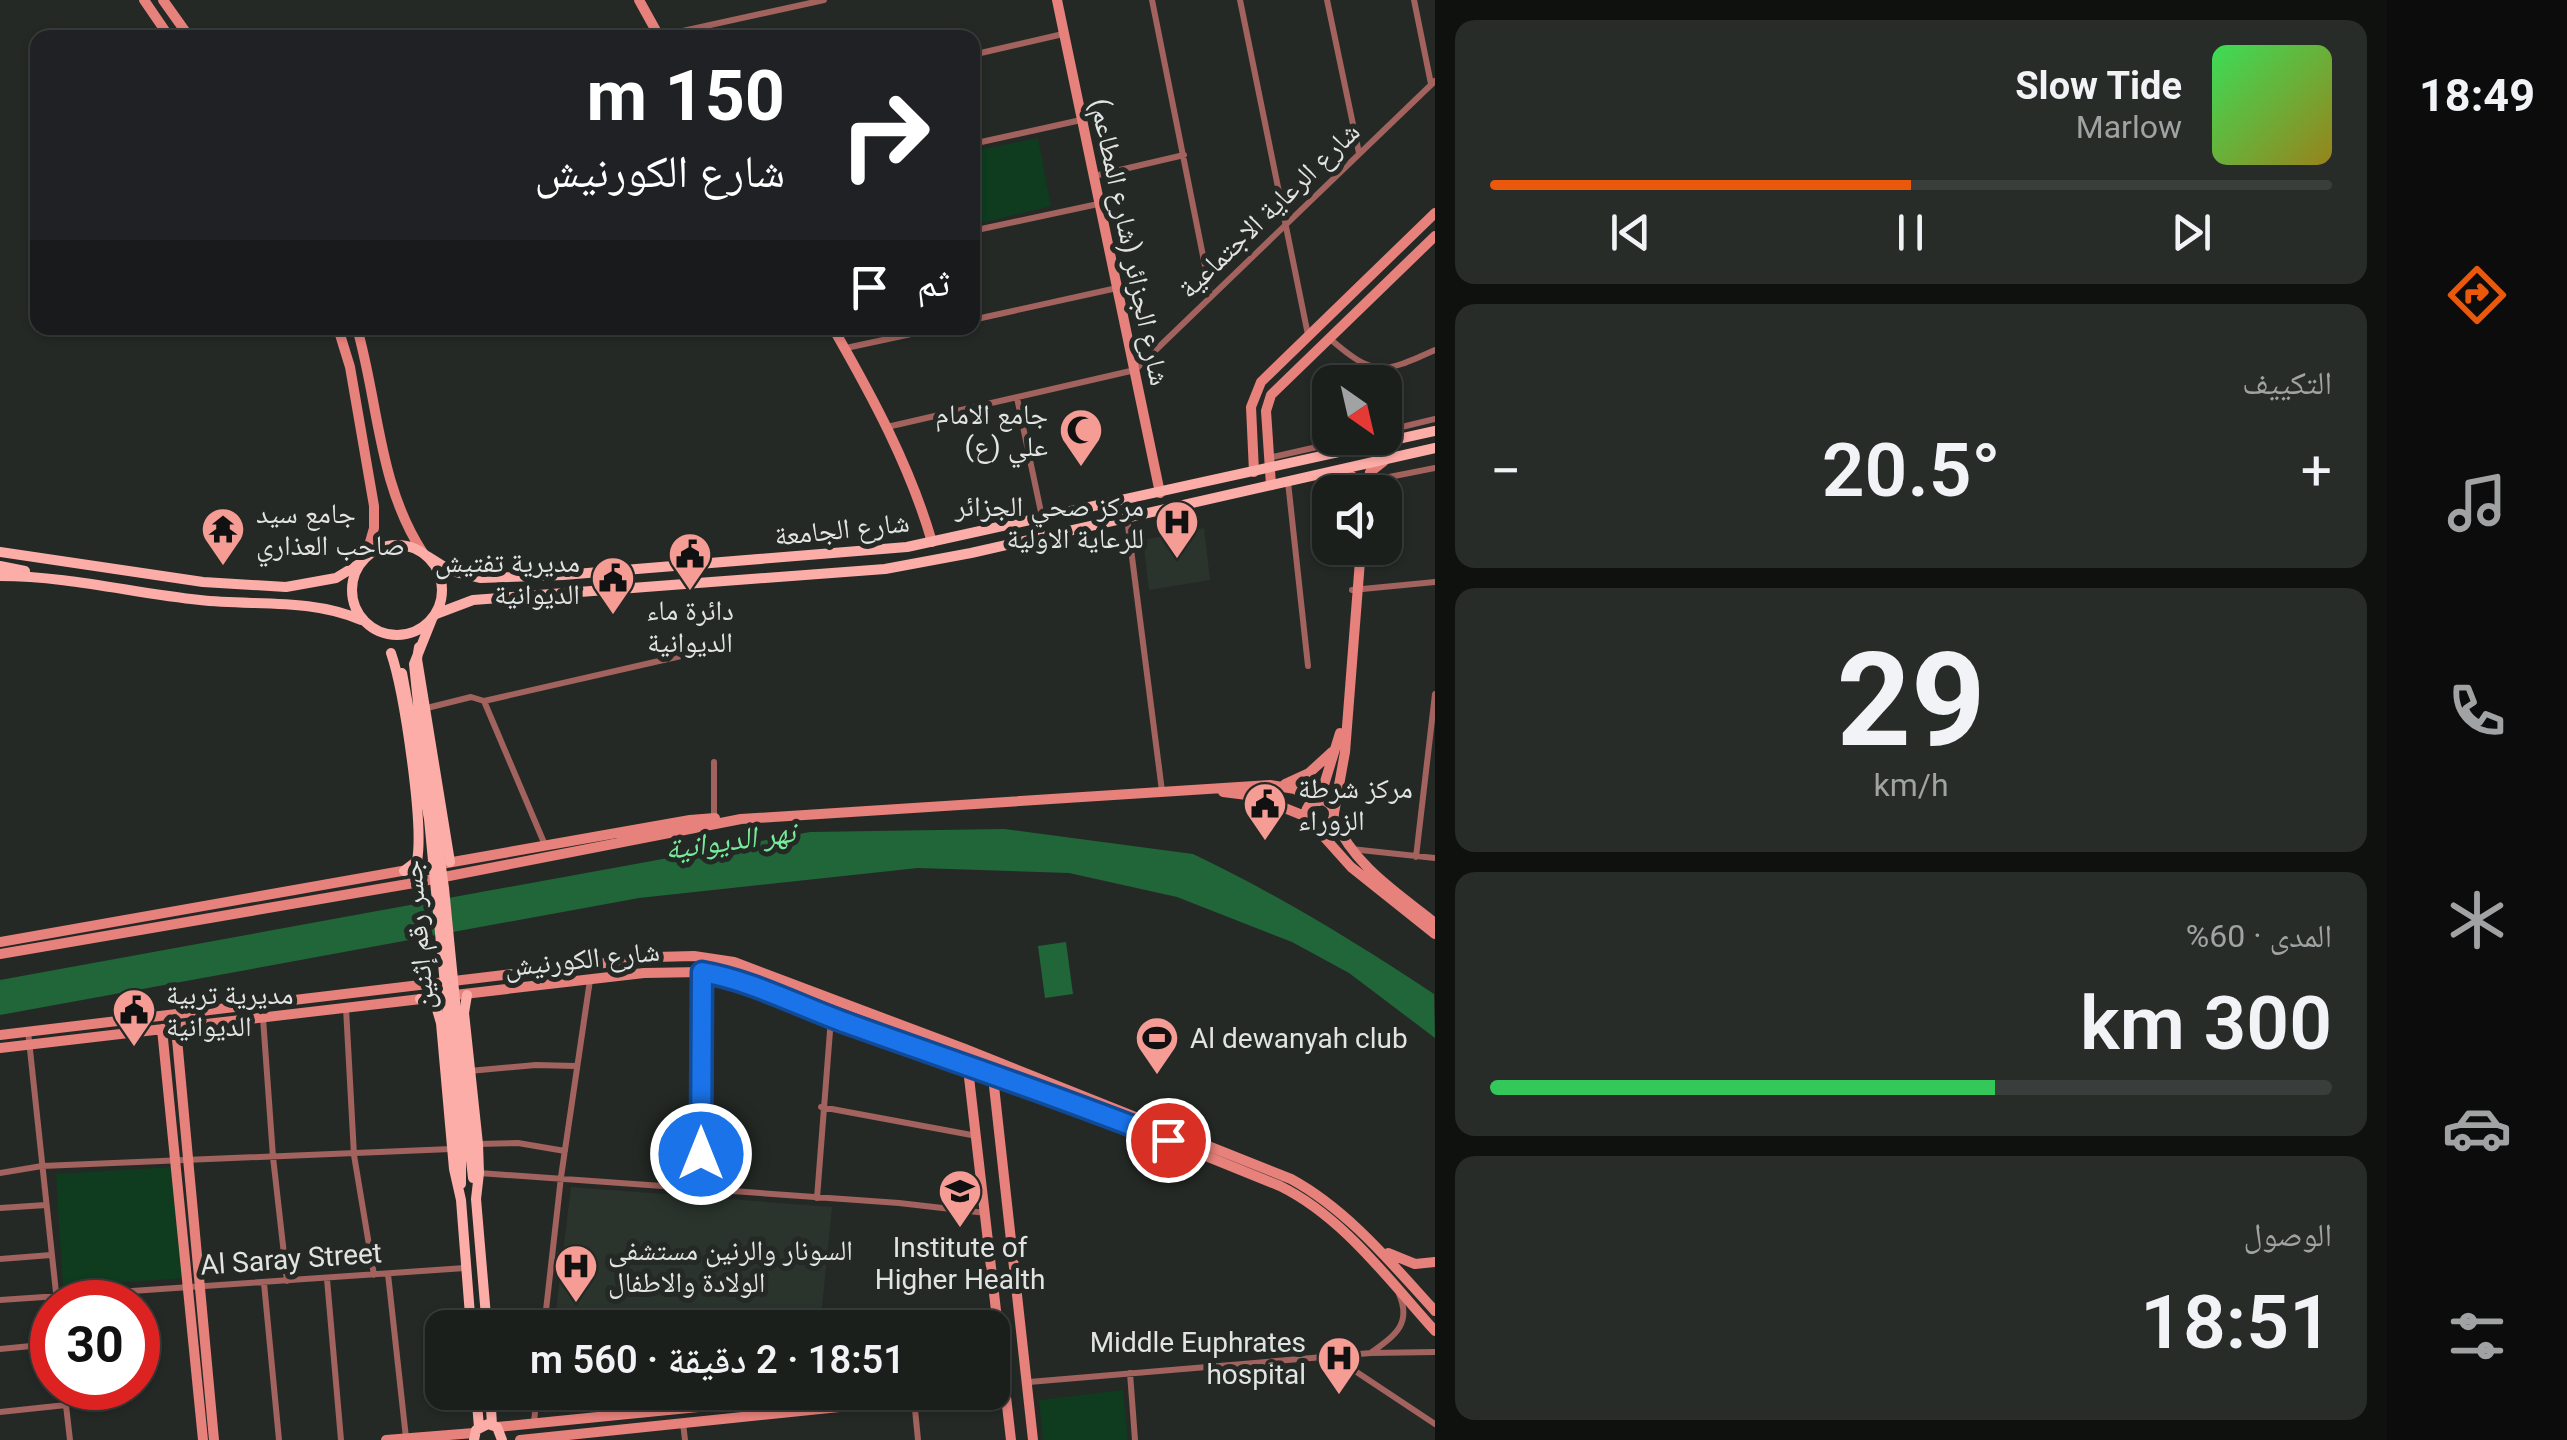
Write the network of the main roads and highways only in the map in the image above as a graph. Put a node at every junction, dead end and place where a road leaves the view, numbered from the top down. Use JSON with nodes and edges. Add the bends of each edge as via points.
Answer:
{"nodes":[{"id":1,"x":144,"y":0,"type":"edge"},
{"id":2,"x":164,"y":0,"type":"edge"},
{"id":3,"x":638,"y":0,"type":"edge"},
{"id":4,"x":1057,"y":0,"type":"edge"},
{"id":5,"x":165,"y":30,"type":"edge"},
{"id":6,"x":185,"y":30,"type":"edge"},
{"id":7,"x":655,"y":30,"type":"edge"},
{"id":8,"x":1434,"y":213,"type":"edge"},
{"id":9,"x":1434,"y":236,"type":"edge"},
{"id":10,"x":1326,"y":318,"type":"junction"},
{"id":11,"x":1333,"y":333,"type":"junction"},
{"id":12,"x":340,"y":335,"type":"edge"},
{"id":13,"x":358,"y":335,"type":"edge"},
{"id":14,"x":837,"y":335,"type":"edge"},
{"id":15,"x":1266,"y":377,"type":"junction"},
{"id":16,"x":1278,"y":387,"type":"junction"},
{"id":17,"x":1434,"y":431,"type":"edge"},
{"id":18,"x":1434,"y":448,"type":"edge"},
{"id":19,"x":1392,"y":457,"type":"junction"},
{"id":20,"x":1299,"y":462,"type":"junction"},
{"id":21,"x":1269,"y":464,"type":"junction"},
{"id":22,"x":1334,"y":470,"type":"junction"},
{"id":23,"x":1254,"y":472,"type":"junction"},
{"id":24,"x":1349,"y":475,"type":"edge"},
{"id":25,"x":1370,"y":475,"type":"edge"},
{"id":26,"x":1293,"y":480,"type":"junction"},
{"id":27,"x":1271,"y":485,"type":"junction"},
{"id":28,"x":1160,"y":493,"type":"junction"},
{"id":29,"x":968,"y":534,"type":"junction"},
{"id":30,"x":932,"y":542,"type":"junction"},
{"id":31,"x":884,"y":549,"type":"junction"},
{"id":32,"x":971,"y":553,"type":"junction"},
{"id":33,"x":425,"y":554,"type":"junction"},
{"id":34,"x":0,"y":555,"type":"edge"},
{"id":35,"x":363,"y":560,"type":"junction"},
{"id":36,"x":1356,"y":565,"type":"edge"},
{"id":37,"x":0,"y":566,"type":"edge"},
{"id":38,"x":885,"y":569,"type":"junction"},
{"id":39,"x":0,"y":576,"type":"edge"},
{"id":40,"x":56,"y":578,"type":"junction"},
{"id":41,"x":1354,"y":590,"type":"junction"},
{"id":42,"x":434,"y":616,"type":"junction"},
{"id":43,"x":361,"y":620,"type":"junction"},
{"id":44,"x":375,"y":630,"type":"junction"},
{"id":45,"x":391,"y":653,"type":"junction"},
{"id":46,"x":419,"y":712,"type":"junction"},
{"id":47,"x":1339,"y":743,"type":"junction"},
{"id":48,"x":1280,"y":786,"type":"junction"},
{"id":49,"x":1197,"y":789,"type":"junction"},
{"id":50,"x":1318,"y":801,"type":"junction"},
{"id":51,"x":1334,"y":816,"type":"junction"},
{"id":52,"x":1307,"y":817,"type":"junction"},
{"id":53,"x":740,"y":819,"type":"junction"},
{"id":54,"x":1316,"y":828,"type":"junction"},
{"id":55,"x":450,"y":862,"type":"junction"},
{"id":56,"x":404,"y":871,"type":"junction"},
{"id":57,"x":452,"y":876,"type":"junction"},
{"id":58,"x":408,"y":884,"type":"junction"},
{"id":59,"x":1434,"y":922,"type":"edge"},
{"id":60,"x":1434,"y":934,"type":"edge"},
{"id":61,"x":0,"y":942,"type":"edge"},
{"id":62,"x":0,"y":954,"type":"edge"},
{"id":63,"x":664,"y":956,"type":"junction"},
{"id":64,"x":724,"y":959,"type":"junction"},
{"id":65,"x":662,"y":972,"type":"junction"},
{"id":66,"x":718,"y":975,"type":"junction"},
{"id":67,"x":468,"y":995,"type":"junction"},
{"id":68,"x":420,"y":999,"type":"junction"},
{"id":69,"x":208,"y":1009,"type":"junction"},
{"id":70,"x":867,"y":1012,"type":"junction"},
{"id":71,"x":208,"y":1024,"type":"junction"},
{"id":72,"x":45,"y":1028,"type":"junction"},
{"id":73,"x":176,"y":1028,"type":"junction"},
{"id":74,"x":162,"y":1029,"type":"junction"},
{"id":75,"x":862,"y":1029,"type":"junction"},
{"id":76,"x":0,"y":1035,"type":"edge"},
{"id":77,"x":47,"y":1042,"type":"junction"},
{"id":78,"x":0,"y":1048,"type":"edge"},
{"id":79,"x":965,"y":1049,"type":"junction"},
{"id":80,"x":967,"y":1063,"type":"junction"},
{"id":81,"x":992,"y":1066,"type":"junction"},
{"id":82,"x":465,"y":1147,"type":"junction"},
{"id":83,"x":476,"y":1199,"type":"junction"},
{"id":84,"x":1372,"y":1244,"type":"junction"},
{"id":85,"x":1013,"y":1246,"type":"junction"},
{"id":86,"x":990,"y":1250,"type":"junction"},
{"id":87,"x":1434,"y":1262,"type":"edge"},
{"id":88,"x":193,"y":1288,"type":"junction"},
{"id":89,"x":469,"y":1310,"type":"edge"},
{"id":90,"x":485,"y":1310,"type":"edge"},
{"id":91,"x":994,"y":1310,"type":"edge"},
{"id":92,"x":1434,"y":1311,"type":"edge"},
{"id":93,"x":1434,"y":1331,"type":"edge"},
{"id":94,"x":493,"y":1410,"type":"edge"},
{"id":95,"x":671,"y":1410,"type":"edge"},
{"id":96,"x":769,"y":1410,"type":"edge"},
{"id":97,"x":805,"y":1410,"type":"edge"},
{"id":98,"x":1008,"y":1410,"type":"edge"},
{"id":99,"x":769,"y":1414,"type":"junction"},
{"id":100,"x":495,"y":1426,"type":"junction"},
{"id":101,"x":476,"y":1433,"type":"edge"},
{"id":102,"x":599,"y":1436,"type":"edge"},
{"id":103,"x":406,"y":1438,"type":"edge"},
{"id":104,"x":203,"y":1440,"type":"edge"},
{"id":105,"x":214,"y":1440,"type":"edge"},
{"id":106,"x":386,"y":1440,"type":"edge"},
{"id":107,"x":502,"y":1440,"type":"edge"},
{"id":108,"x":520,"y":1440,"type":"edge"},
{"id":109,"x":1011,"y":1440,"type":"edge"},
{"id":110,"x":1033,"y":1440,"type":"edge"}],
"edges":[{"from":1,"to":5,"type":"main road"},
{"from":2,"to":6,"type":"main road"},
{"from":3,"to":7,"type":"main road"},
{"from":4,"to":28,"type":"main road","name":"شارع الجزائر (شارع المطاعم)"},
{"from":8,"to":10,"type":"main road"},
{"from":9,"to":11,"type":"main road"},
{"from":10,"to":11,"type":"main road"},
{"from":10,"to":15,"type":"main road"},
{"from":11,"to":16,"type":"main road"},
{"from":12,"to":35,"type":"main road","via":[[374,506]]},
{"from":13,"to":33,"type":"main road","via":[[391,490]]},
{"from":14,"to":30,"type":"main road","via":[[913,483]]},
{"from":15,"to":16,"type":"main road"},
{"from":15,"to":23,"type":"main road","via":[[1251,407]]},
{"from":16,"to":21,"type":"main road","via":[[1266,411]]},
{"from":17,"to":20,"type":"main road","name":"شارع الجامعة"},
{"from":18,"to":19,"type":"main road","name":"شارع الجامعة"},
{"from":19,"to":22,"type":"main road","name":"شارع الجامعة"},
{"from":19,"to":25,"type":"main road"},
{"from":20,"to":21,"type":"main road","name":"شارع الجامعة"},
{"from":20,"to":26,"type":"main road"},
{"from":21,"to":23,"type":"main road","name":"شارع الجامعة"},
{"from":21,"to":27,"type":"main road"},
{"from":22,"to":24,"type":"main road"},
{"from":22,"to":26,"type":"main road","name":"شارع الجامعة"},
{"from":23,"to":28,"type":"main road","name":"شارع الجامعة"},
{"from":26,"to":27,"type":"main road","name":"شارع الجامعة"},
{"from":27,"to":32,"type":"main road","name":"شارع الجامعة"},
{"from":28,"to":29,"type":"main road","name":"شارع الجامعة"},
{"from":29,"to":30,"type":"main road","name":"شارع الجامعة"},
{"from":29,"to":32,"type":"main road"},
{"from":30,"to":31,"type":"main road","name":"شارع الجامعة"},
{"from":31,"to":33,"type":"main road","name":"شارع الجامعة","via":[[480,578]]},
{"from":31,"to":38,"type":"main road"},
{"from":32,"to":38,"type":"main road","name":"شارع الجامعة"},
{"from":33,"to":35,"type":"main road","via":[[388,546]]},
{"from":33,"to":42,"type":"main road","via":[[444,589]]},
{"from":34,"to":35,"type":"main road","via":[[286,586],[336,578]]},
{"from":35,"to":43,"type":"main road","via":[[351,590]]},
{"from":36,"to":41,"type":"main road"},
{"from":37,"to":40,"type":"main road"},
{"from":38,"to":42,"type":"main road","name":"شارع الجامعة","via":[[473,600]]},
{"from":39,"to":40,"type":"main road"},
{"from":40,"to":43,"type":"main road","via":[[201,600],[328,609]]},
{"from":41,"to":47,"type":"main road"},
{"from":41,"to":51,"type":"main road"},
{"from":42,"to":44,"type":"main road","via":[[403,633]]},
{"from":42,"to":46,"type":"main road","via":[[415,656]]},
{"from":43,"to":44,"type":"main road"},
{"from":44,"to":45,"type":"main road"},
{"from":45,"to":46,"type":"main road"},
{"from":45,"to":56,"type":"main road","via":[[419,841],[417,861]]},
{"from":46,"to":55,"type":"main road"},
{"from":46,"to":82,"type":"main road","name":"جسر رقم إثنين","bridge":true,"via":[[443,873]]},
{"from":47,"to":48,"type":"main road","via":[[1315,768]]},
{"from":47,"to":50,"type":"main road"},
{"from":48,"to":49,"type":"main road"},
{"from":48,"to":50,"type":"main road"},
{"from":49,"to":52,"type":"main road","via":[[1256,796]]},
{"from":49,"to":53,"type":"main road"},
{"from":50,"to":51,"type":"main road","via":[[1331,805]]},
{"from":50,"to":52,"type":"main road"},
{"from":51,"to":54,"type":"main road"},
{"from":51,"to":59,"type":"main road","via":[[1365,867]]},
{"from":52,"to":54,"type":"main road"},
{"from":53,"to":55,"type":"main road","via":[[690,820]]},
{"from":53,"to":57,"type":"main road"},
{"from":54,"to":60,"type":"main road"},
{"from":55,"to":56,"type":"main road"},
{"from":55,"to":57,"type":"main road"},
{"from":56,"to":58,"type":"main road"},
{"from":56,"to":61,"type":"main road"},
{"from":57,"to":58,"type":"main road"},
{"from":58,"to":62,"type":"main road"},
{"from":63,"to":64,"type":"main road","name":"شارع الكورنيش"},
{"from":63,"to":65,"type":"main road"},
{"from":63,"to":69,"type":"main road","name":"شارع الكورنيش"},
{"from":64,"to":66,"type":"main road"},
{"from":64,"to":70,"type":"main road","name":"شارع الكورنيش"},
{"from":65,"to":66,"type":"main road","name":"شارع الكورنيش"},
{"from":65,"to":67,"type":"main road","name":"شارع الكورنيش"},
{"from":66,"to":75,"type":"main road","name":"شارع الكورنيش"},
{"from":67,"to":68,"type":"main road","name":"شارع الكورنيش"},
{"from":67,"to":82,"type":"main road"},
{"from":68,"to":71,"type":"main road","name":"شارع الكورنيش"},
{"from":68,"to":82,"type":"main road","via":[[436,1006],[440,1017]]},
{"from":69,"to":71,"type":"main road"},
{"from":69,"to":72,"type":"main road","name":"شارع الكورنيش"},
{"from":70,"to":75,"type":"main road"},
{"from":70,"to":79,"type":"main road","name":"شارع الكورنيش"},
{"from":71,"to":73,"type":"main road","name":"شارع الكورنيش"},
{"from":72,"to":76,"type":"main road","name":"شارع الكورنيش"},
{"from":72,"to":77,"type":"main road","via":[[40,1037]]},
{"from":73,"to":74,"type":"main road","name":"شارع الكورنيش"},
{"from":73,"to":88,"type":"main road"},
{"from":74,"to":77,"type":"main road","name":"شارع الكورنيش"},
{"from":74,"to":88,"type":"main road"},
{"from":75,"to":80,"type":"main road","name":"شارع الكورنيش"},
{"from":77,"to":78,"type":"main road","name":"شارع الكورنيش"},
{"from":79,"to":80,"type":"main road"},
{"from":79,"to":81,"type":"main road","name":"شارع الكورنيش"},
{"from":80,"to":81,"type":"main road","name":"شارع الكورنيش"},
{"from":80,"to":86,"type":"main road"},
{"from":81,"to":84,"type":"main road","name":"شارع الكورنيش","via":[[1291,1180]]},
{"from":81,"to":85,"type":"main road"},
{"from":81,"to":93,"type":"main road","name":"شارع الكورنيش","via":[[1292,1192],[1333,1222]]},
{"from":82,"to":83,"type":"main road"},
{"from":82,"to":83,"type":"main road","via":[[479,1172]]},
{"from":82,"to":89,"type":"main road"},
{"from":83,"to":90,"type":"main road"},
{"from":84,"to":87,"type":"main road","via":[[1406,1262]]},
{"from":84,"to":92,"type":"main road","name":"شارع الكورنيش"},
{"from":85,"to":86,"type":"main road"},
{"from":85,"to":110,"type":"main road"},
{"from":86,"to":91,"type":"main road"},
{"from":88,"to":104,"type":"main road"},
{"from":88,"to":105,"type":"main road"},
{"from":94,"to":100,"type":"main road"},
{"from":95,"to":100,"type":"main road"},
{"from":96,"to":99,"type":"main road"},
{"from":97,"to":99,"type":"main road"},
{"from":98,"to":109,"type":"main road"},
{"from":99,"to":102,"type":"main road"},
{"from":100,"to":101,"type":"main road"},
{"from":100,"to":107,"type":"main road"},
{"from":101,"to":103,"type":"main road"},
{"from":102,"to":108,"type":"main road"},
{"from":103,"to":106,"type":"main road"}]}
